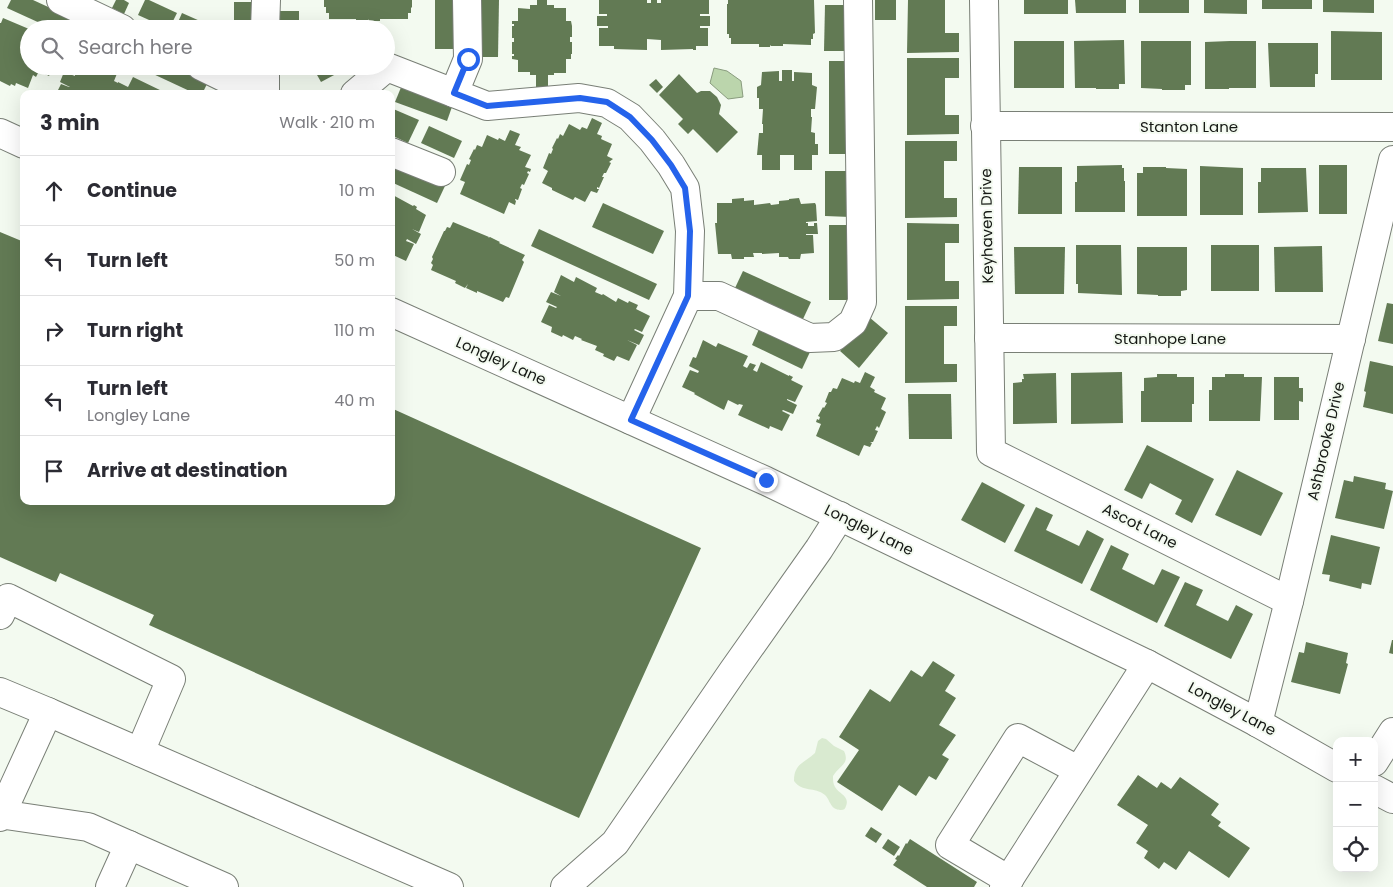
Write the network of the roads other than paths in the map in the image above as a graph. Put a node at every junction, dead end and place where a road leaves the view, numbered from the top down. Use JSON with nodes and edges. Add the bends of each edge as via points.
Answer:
{"nodes":[{"id":1,"x":61,"y":0,"type":"edge"},
{"id":2,"x":266,"y":0,"type":"edge"},
{"id":3,"x":467,"y":0,"type":"edge"},
{"id":4,"x":858,"y":0,"type":"edge"},
{"id":5,"x":984,"y":0,"type":"edge"},
{"id":6,"x":103,"y":20,"type":"edge"},
{"id":7,"x":266,"y":20,"type":"edge"},
{"id":8,"x":395,"y":70,"type":"edge"},
{"id":9,"x":219,"y":75,"type":"edge"},
{"id":10,"x":265,"y":75,"type":"edge"},
{"id":11,"x":378,"y":75,"type":"edge"},
{"id":12,"x":250,"y":90,"type":"edge"},
{"id":13,"x":265,"y":90,"type":"edge"},
{"id":14,"x":360,"y":90,"type":"edge"},
{"id":15,"x":454,"y":93,"type":"junction"},
{"id":16,"x":985,"y":126,"type":"junction"},
{"id":17,"x":1393,"y":127,"type":"edge"},
{"id":18,"x":0,"y":133,"type":"edge"},
{"id":19,"x":20,"y":142,"type":"edge"},
{"id":20,"x":395,"y":154,"type":"edge"},
{"id":21,"x":1393,"y":160,"type":"edge"},
{"id":22,"x":441,"y":172,"type":"dead end"},
{"id":23,"x":688,"y":296,"type":"junction"},
{"id":24,"x":395,"y":314,"type":"edge"},
{"id":25,"x":989,"y":338,"type":"junction"},
{"id":26,"x":1350,"y":339,"type":"junction"},
{"id":27,"x":631,"y":420,"type":"junction"},
{"id":28,"x":991,"y":452,"type":"joint"},
{"id":29,"x":840,"y":516,"type":"junction"},
{"id":30,"x":1289,"y":601,"type":"junction"},
{"id":31,"x":0,"y":615,"type":"edge"},
{"id":32,"x":1146,"y":664,"type":"junction"},
{"id":33,"x":0,"y":692,"type":"edge"},
{"id":34,"x":48,"y":712,"type":"junction"},
{"id":35,"x":1258,"y":723,"type":"junction"},
{"id":36,"x":1393,"y":732,"type":"edge"},
{"id":37,"x":140,"y":752,"type":"junction"},
{"id":38,"x":1378,"y":756,"type":"edge"},
{"id":39,"x":1333,"y":766,"type":"edge"},
{"id":40,"x":1078,"y":770,"type":"junction"},
{"id":41,"x":1378,"y":791,"type":"edge"},
{"id":42,"x":1393,"y":799,"type":"edge"},
{"id":43,"x":0,"y":816,"type":"edge"},
{"id":44,"x":129,"y":845,"type":"junction"},
{"id":45,"x":181,"y":878,"type":"edge"},
{"id":46,"x":1006,"y":884,"type":"edge"},
{"id":47,"x":110,"y":887,"type":"edge"},
{"id":48,"x":224,"y":887,"type":"edge"},
{"id":49,"x":449,"y":887,"type":"edge"},
{"id":50,"x":565,"y":887,"type":"edge"}],
"edges":[{"from":1,"to":6,"type":"street"},
{"from":2,"to":7,"type":"street"},
{"from":3,"to":15,"type":"street","via":[[468,59]]},
{"from":4,"to":23,"type":"street","via":[[862,302],[853,322],[834,337],[810,338],[719,296]]},
{"from":5,"to":16,"type":"street","name":"Keyhaven Drive"},
{"from":8,"to":15,"type":"street"},
{"from":9,"to":12,"type":"street"},
{"from":10,"to":13,"type":"street"},
{"from":11,"to":14,"type":"street"},
{"from":15,"to":23,"type":"street","via":[[487,106],[580,98],[607,102],[630,117],[652,140],[685,188],[690,231]]},
{"from":16,"to":17,"type":"street","name":"Stanton Lane"},
{"from":16,"to":25,"type":"street","name":"Keyhaven Drive"},
{"from":18,"to":19,"type":"street"},
{"from":20,"to":22,"type":"street"},
{"from":21,"to":26,"type":"street","name":"Ashbrooke Drive"},
{"from":23,"to":27,"type":"street"},
{"from":24,"to":27,"type":"street","name":"Longley Lane"},
{"from":25,"to":26,"type":"street","name":"Stanhope Lane"},
{"from":25,"to":28,"type":"street","name":"Keyhaven Drive"},
{"from":26,"to":30,"type":"street","name":"Ashbrooke Drive"},
{"from":27,"to":29,"type":"street","name":"Longley Lane"},
{"from":28,"to":30,"type":"street","name":"Ascot Lane"},
{"from":29,"to":32,"type":"street","name":"Longley Lane"},
{"from":29,"to":50,"type":"street","via":[[615,843]]},
{"from":30,"to":35,"type":"street","name":"Ashbrooke Drive"},
{"from":31,"to":37,"type":"street","via":[[8,598],[171,679]]},
{"from":32,"to":35,"type":"street","name":"Longley Lane"},
{"from":32,"to":40,"type":"street"},
{"from":33,"to":34,"type":"street"},
{"from":34,"to":37,"type":"street"},
{"from":34,"to":43,"type":"street"},
{"from":35,"to":39,"type":"street","name":"Longley Lane"},
{"from":36,"to":38,"type":"street"},
{"from":37,"to":49,"type":"street"},
{"from":40,"to":46,"type":"street"},
{"from":40,"to":46,"type":"street","via":[[1018,738],[950,845]]},
{"from":41,"to":42,"type":"street"},
{"from":43,"to":44,"type":"street","via":[[88,827]]},
{"from":44,"to":45,"type":"street"},
{"from":44,"to":47,"type":"street"},
{"from":45,"to":48,"type":"street"}]}
